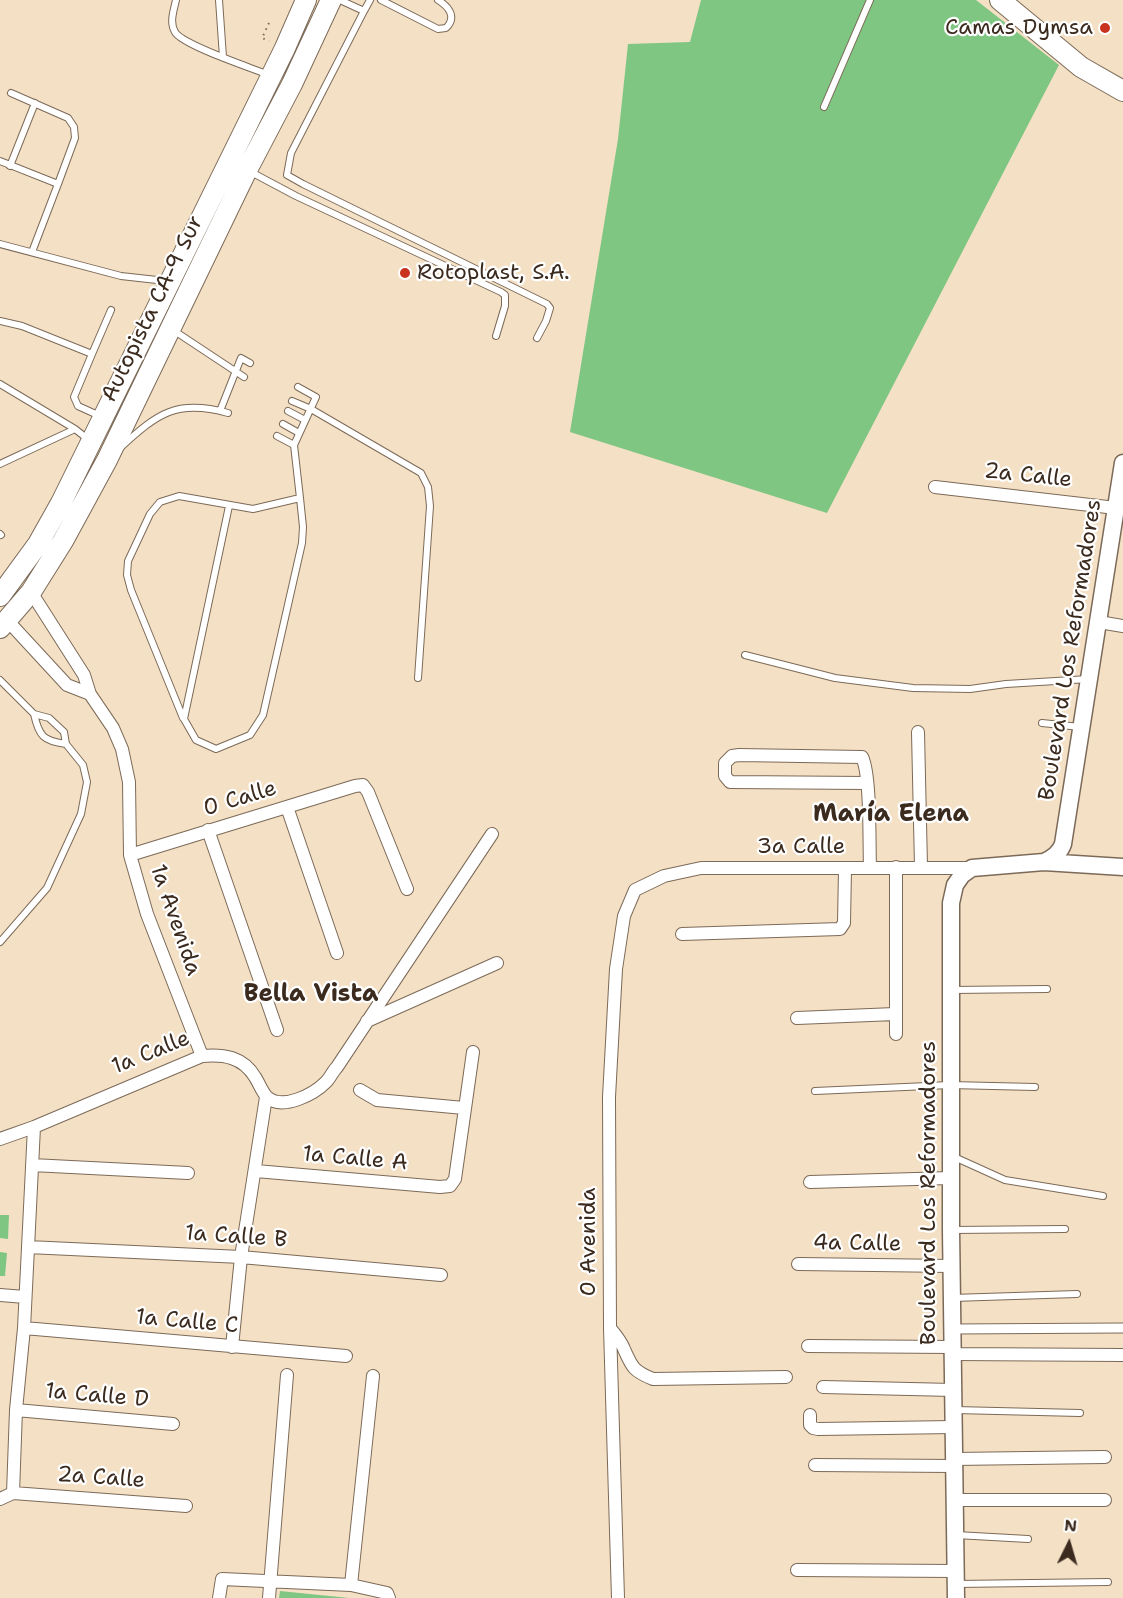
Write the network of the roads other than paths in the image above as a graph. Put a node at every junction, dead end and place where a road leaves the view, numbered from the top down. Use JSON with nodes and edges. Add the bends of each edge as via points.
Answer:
{"nodes":[{"id":1,"x":176,"y":0,"type":"edge"},
{"id":2,"x":219,"y":0,"type":"edge"},
{"id":3,"x":306,"y":0,"type":"edge"},
{"id":4,"x":331,"y":0,"type":"edge"},
{"id":5,"x":340,"y":0,"type":"edge"},
{"id":6,"x":370,"y":0,"type":"edge"},
{"id":7,"x":381,"y":0,"type":"edge"},
{"id":8,"x":438,"y":0,"type":"edge"},
{"id":9,"x":870,"y":0,"type":"edge"},
{"id":10,"x":1000,"y":0,"type":"edge"},
{"id":11,"x":364,"y":11,"type":"junction"},
{"id":12,"x":223,"y":57,"type":"junction"},
{"id":13,"x":271,"y":76,"type":"junction"},
{"id":14,"x":1123,"y":91,"type":"edge"},
{"id":15,"x":11,"y":93,"type":"dead end"},
{"id":16,"x":35,"y":103,"type":"junction"},
{"id":17,"x":824,"y":107,"type":"dead end"},
{"id":18,"x":0,"y":162,"type":"edge"},
{"id":19,"x":10,"y":166,"type":"junction"},
{"id":20,"x":247,"y":170,"type":"junction"},
{"id":21,"x":58,"y":184,"type":"junction"},
{"id":22,"x":0,"y":244,"type":"edge"},
{"id":23,"x":32,"y":252,"type":"junction"},
{"id":24,"x":169,"y":281,"type":"junction"},
{"id":25,"x":111,"y":310,"type":"dead end"},
{"id":26,"x":0,"y":321,"type":"edge"},
{"id":27,"x":170,"y":328,"type":"junction"},
{"id":28,"x":496,"y":336,"type":"dead end"},
{"id":29,"x":537,"y":338,"type":"dead end"},
{"id":30,"x":92,"y":354,"type":"junction"},
{"id":31,"x":250,"y":363,"type":"dead end"},
{"id":32,"x":235,"y":372,"type":"junction"},
{"id":33,"x":244,"y":377,"type":"dead end"},
{"id":34,"x":0,"y":384,"type":"edge"},
{"id":35,"x":230,"y":384,"type":"junction"},
{"id":36,"x":298,"y":387,"type":"dead end"},
{"id":37,"x":239,"y":389,"type":"dead end"},
{"id":38,"x":225,"y":397,"type":"junction"},
{"id":39,"x":234,"y":401,"type":"dead end"},
{"id":40,"x":292,"y":401,"type":"dead end"},
{"id":41,"x":311,"y":409,"type":"junction"},
{"id":42,"x":220,"y":411,"type":"junction"},
{"id":43,"x":288,"y":411,"type":"dead end"},
{"id":44,"x":228,"y":413,"type":"dead end"},
{"id":45,"x":103,"y":417,"type":"junction"},
{"id":46,"x":305,"y":420,"type":"junction"},
{"id":47,"x":283,"y":424,"type":"dead end"},
{"id":48,"x":75,"y":429,"type":"junction"},
{"id":49,"x":299,"y":433,"type":"junction"},
{"id":50,"x":277,"y":436,"type":"dead end"},
{"id":51,"x":92,"y":442,"type":"junction"},
{"id":52,"x":294,"y":445,"type":"junction"},
{"id":53,"x":107,"y":460,"type":"junction"},
{"id":54,"x":1123,"y":463,"type":"edge"},
{"id":55,"x":0,"y":464,"type":"edge"},
{"id":56,"x":934,"y":487,"type":"dead end"},
{"id":57,"x":300,"y":498,"type":"junction"},
{"id":58,"x":230,"y":506,"type":"junction"},
{"id":59,"x":1116,"y":507,"type":"junction"},
{"id":60,"x":1117,"y":538,"type":"edge"},
{"id":61,"x":31,"y":592,"type":"junction"},
{"id":62,"x":0,"y":596,"type":"edge"},
{"id":63,"x":1099,"y":622,"type":"junction"},
{"id":64,"x":3,"y":624,"type":"edge"},
{"id":65,"x":1123,"y":626,"type":"edge"},
{"id":66,"x":745,"y":655,"type":"dead end"},
{"id":67,"x":418,"y":678,"type":"dead end"},
{"id":68,"x":1089,"y":679,"type":"junction"},
{"id":69,"x":0,"y":680,"type":"edge"},
{"id":70,"x":90,"y":694,"type":"junction"},
{"id":71,"x":34,"y":714,"type":"junction"},
{"id":72,"x":184,"y":719,"type":"junction"},
{"id":73,"x":1042,"y":723,"type":"dead end"},
{"id":74,"x":1082,"y":727,"type":"junction"},
{"id":75,"x":918,"y":732,"type":"dead end"},
{"id":76,"x":66,"y":744,"type":"junction"},
{"id":77,"x":867,"y":783,"type":"junction"},
{"id":78,"x":287,"y":807,"type":"junction"},
{"id":79,"x":208,"y":830,"type":"junction"},
{"id":80,"x":492,"y":834,"type":"dead end"},
{"id":81,"x":1064,"y":844,"type":"junction"},
{"id":82,"x":130,"y":855,"type":"junction"},
{"id":83,"x":1044,"y":862,"type":"junction"},
{"id":84,"x":1079,"y":864,"type":"junction"},
{"id":85,"x":870,"y":867,"type":"junction"},
{"id":86,"x":896,"y":867,"type":"junction"},
{"id":87,"x":921,"y":867,"type":"junction"},
{"id":88,"x":1123,"y":867,"type":"edge"},
{"id":89,"x":972,"y":868,"type":"junction"},
{"id":90,"x":845,"y":869,"type":"junction"},
{"id":91,"x":407,"y":889,"type":"dead end"},
{"id":92,"x":635,"y":890,"type":"joint"},
{"id":93,"x":682,"y":934,"type":"dead end"},
{"id":94,"x":0,"y":942,"type":"edge"},
{"id":95,"x":337,"y":953,"type":"dead end"},
{"id":96,"x":497,"y":963,"type":"dead end"},
{"id":97,"x":1047,"y":989,"type":"dead end"},
{"id":98,"x":950,"y":990,"type":"junction"},
{"id":99,"x":895,"y":1014,"type":"junction"},
{"id":100,"x":797,"y":1018,"type":"dead end"},
{"id":101,"x":366,"y":1022,"type":"junction"},
{"id":102,"x":277,"y":1030,"type":"dead end"},
{"id":103,"x":896,"y":1034,"type":"dead end"},
{"id":104,"x":473,"y":1052,"type":"dead end"},
{"id":105,"x":202,"y":1056,"type":"junction"},
{"id":106,"x":950,"y":1085,"type":"junction"},
{"id":107,"x":1035,"y":1087,"type":"dead end"},
{"id":108,"x":360,"y":1090,"type":"dead end"},
{"id":109,"x":815,"y":1091,"type":"dead end"},
{"id":110,"x":267,"y":1097,"type":"junction"},
{"id":111,"x":464,"y":1108,"type":"junction"},
{"id":112,"x":34,"y":1127,"type":"junction"},
{"id":113,"x":0,"y":1138,"type":"edge"},
{"id":114,"x":951,"y":1155,"type":"junction"},
{"id":115,"x":32,"y":1165,"type":"junction"},
{"id":116,"x":256,"y":1171,"type":"junction"},
{"id":117,"x":188,"y":1173,"type":"dead end"},
{"id":118,"x":951,"y":1179,"type":"junction"},
{"id":119,"x":810,"y":1182,"type":"dead end"},
{"id":120,"x":1103,"y":1196,"type":"dead end"},
{"id":121,"x":1065,"y":1229,"type":"dead end"},
{"id":122,"x":951,"y":1230,"type":"junction"},
{"id":123,"x":28,"y":1247,"type":"junction"},
{"id":124,"x":241,"y":1257,"type":"junction"},
{"id":125,"x":798,"y":1264,"type":"dead end"},
{"id":126,"x":951,"y":1266,"type":"junction"},
{"id":127,"x":441,"y":1275,"type":"dead end"},
{"id":128,"x":1077,"y":1294,"type":"dead end"},
{"id":129,"x":0,"y":1295,"type":"edge"},
{"id":130,"x":25,"y":1297,"type":"junction"},
{"id":131,"x":952,"y":1298,"type":"junction"},
{"id":132,"x":24,"y":1328,"type":"junction"},
{"id":133,"x":610,"y":1328,"type":"junction"},
{"id":134,"x":1123,"y":1328,"type":"edge"},
{"id":135,"x":953,"y":1329,"type":"junction"},
{"id":136,"x":808,"y":1346,"type":"dead end"},
{"id":137,"x":232,"y":1347,"type":"junction"},
{"id":138,"x":953,"y":1350,"type":"junction"},
{"id":139,"x":1123,"y":1355,"type":"edge"},
{"id":140,"x":345,"y":1356,"type":"dead end"},
{"id":141,"x":287,"y":1375,"type":"dead end"},
{"id":142,"x":373,"y":1376,"type":"dead end"},
{"id":143,"x":786,"y":1377,"type":"dead end"},
{"id":144,"x":823,"y":1387,"type":"dead end"},
{"id":145,"x":953,"y":1390,"type":"junction"},
{"id":146,"x":16,"y":1410,"type":"junction"},
{"id":147,"x":1080,"y":1413,"type":"dead end"},
{"id":148,"x":810,"y":1415,"type":"dead end"},
{"id":149,"x":953,"y":1418,"type":"junction"},
{"id":150,"x":173,"y":1424,"type":"dead end"},
{"id":151,"x":1105,"y":1458,"type":"dead end"},
{"id":152,"x":954,"y":1462,"type":"junction"},
{"id":153,"x":815,"y":1465,"type":"dead end"},
{"id":154,"x":13,"y":1493,"type":"junction"},
{"id":155,"x":0,"y":1499,"type":"edge"},
{"id":156,"x":954,"y":1500,"type":"junction"},
{"id":157,"x":1105,"y":1500,"type":"dead end"},
{"id":158,"x":186,"y":1506,"type":"dead end"},
{"id":159,"x":955,"y":1535,"type":"junction"},
{"id":160,"x":1028,"y":1539,"type":"dead end"},
{"id":161,"x":797,"y":1570,"type":"dead end"},
{"id":162,"x":270,"y":1582,"type":"junction"},
{"id":163,"x":1108,"y":1582,"type":"dead end"},
{"id":164,"x":351,"y":1585,"type":"junction"},
{"id":165,"x":956,"y":1585,"type":"edge"},
{"id":166,"x":219,"y":1598,"type":"edge"},
{"id":167,"x":269,"y":1598,"type":"edge"},
{"id":168,"x":388,"y":1598,"type":"edge"},
{"id":169,"x":618,"y":1598,"type":"edge"}],
"edges":[{"from":1,"to":12,"type":"lane","via":[[171,20],[175,33],[186,42]]},
{"from":2,"to":12,"type":"lane"},
{"from":3,"to":13,"type":"main road","name":"Autopista CA-9 Sur"},
{"from":4,"to":20,"type":"main road","name":"Autopista CA-9 Sur"},
{"from":5,"to":11,"type":"lane"},
{"from":6,"to":11,"type":"lane"},
{"from":7,"to":8,"type":"lane","via":[[438,29],[446,28],[452,17],[448,7]]},
{"from":9,"to":17,"type":"lane"},
{"from":10,"to":14,"type":"main road","via":[[1081,66]]},
{"from":11,"to":29,"type":"lane","via":[[291,153],[287,175],[547,304],[549,315]]},
{"from":12,"to":13,"type":"lane"},
{"from":13,"to":24,"type":"main road","name":"Autopista CA-9 Sur"},
{"from":15,"to":16,"type":"lane"},
{"from":16,"to":19,"type":"lane"},
{"from":16,"to":21,"type":"lane","via":[[68,118],[74,127],[75,138]]},
{"from":18,"to":19,"type":"lane"},
{"from":19,"to":21,"type":"lane"},
{"from":20,"to":27,"type":"main road","name":"Autopista CA-9 Sur"},
{"from":20,"to":28,"type":"lane","via":[[501,292],[505,295],[505,306]]},
{"from":21,"to":23,"type":"lane"},
{"from":22,"to":23,"type":"lane"},
{"from":23,"to":24,"type":"lane","via":[[121,276]]},
{"from":24,"to":45,"type":"main road","name":"Autopista CA-9 Sur"},
{"from":25,"to":30,"type":"lane"},
{"from":26,"to":30,"type":"lane"},
{"from":27,"to":32,"type":"lane"},
{"from":27,"to":53,"type":"main road","name":"Autopista CA-9 Sur"},
{"from":30,"to":45,"type":"lane","via":[[75,402]]},
{"from":31,"to":32,"type":"lane","via":[[241,358]]},
{"from":32,"to":33,"type":"lane"},
{"from":32,"to":35,"type":"lane"},
{"from":34,"to":48,"type":"lane"},
{"from":35,"to":37,"type":"lane"},
{"from":35,"to":38,"type":"lane"},
{"from":36,"to":41,"type":"lane","via":[[316,397]]},
{"from":38,"to":39,"type":"lane"},
{"from":38,"to":42,"type":"lane"},
{"from":40,"to":41,"type":"lane"},
{"from":41,"to":46,"type":"lane"},
{"from":41,"to":67,"type":"lane","via":[[421,472],[428,488]]},
{"from":42,"to":44,"type":"lane"},
{"from":42,"to":53,"type":"lane","via":[[199,407],[164,414],[147,423]]},
{"from":43,"to":46,"type":"lane"},
{"from":45,"to":51,"type":"main road","name":"Autopista CA-9 Sur"},
{"from":46,"to":49,"type":"lane"},
{"from":47,"to":49,"type":"lane"},
{"from":48,"to":51,"type":"lane"},
{"from":48,"to":55,"type":"lane"},
{"from":49,"to":52,"type":"lane"},
{"from":50,"to":52,"type":"lane"},
{"from":51,"to":62,"type":"main road","name":"Autopista CA-9 Sur","via":[[38,544]]},
{"from":52,"to":57,"type":"lane"},
{"from":53,"to":61,"type":"main road","name":"Autopista CA-9 Sur"},
{"from":54,"to":59,"type":"main road","name":"Boulevard Los Reformadores"},
{"from":56,"to":59,"type":"street","name":"2a Calle"},
{"from":57,"to":58,"type":"lane","via":[[253,509]]},
{"from":57,"to":72,"type":"lane","via":[[302,543],[263,715],[250,735],[216,748],[196,740]]},
{"from":58,"to":72,"type":"lane"},
{"from":58,"to":72,"type":"lane","via":[[179,496],[160,502],[150,514],[128,561],[131,590]]},
{"from":59,"to":60,"type":"main road","name":"Boulevard Los Reformadores"},
{"from":60,"to":63,"type":"main road","name":"Boulevard Los Reformadores"},
{"from":61,"to":64,"type":"main road","name":"Autopista CA-9 Sur"},
{"from":61,"to":70,"type":"street","name":"1a Avenida","via":[[84,675]]},
{"from":63,"to":65,"type":"street"},
{"from":63,"to":68,"type":"main road","name":"Boulevard Los Reformadores"},
{"from":64,"to":70,"type":"street","via":[[67,685]]},
{"from":66,"to":68,"type":"lane","via":[[835,678],[913,688],[970,689]]},
{"from":68,"to":74,"type":"main road","name":"Boulevard Los Reformadores"},
{"from":69,"to":71,"type":"lane"},
{"from":70,"to":82,"type":"street","name":"1a Avenida","via":[[122,749],[129,782]]},
{"from":71,"to":76,"type":"lane","via":[[49,718],[64,732]]},
{"from":71,"to":76,"type":"lane","via":[[38,732],[51,742]]},
{"from":73,"to":74,"type":"lane"},
{"from":74,"to":81,"type":"main road","name":"Boulevard Los Reformadores"},
{"from":75,"to":87,"type":"street"},
{"from":76,"to":94,"type":"lane","via":[[83,765],[87,782],[81,814],[47,888]]},
{"from":77,"to":77,"type":"street","via":[[730,782],[725,776],[725,763],[739,755],[856,755],[865,763]]},
{"from":77,"to":85,"type":"street"},
{"from":78,"to":79,"type":"street","name":"0 Calle"},
{"from":78,"to":91,"type":"street","name":"0 Calle","via":[[363,785]]},
{"from":78,"to":95,"type":"street"},
{"from":79,"to":82,"type":"street","name":"0 Calle"},
{"from":79,"to":102,"type":"street"},
{"from":80,"to":101,"type":"street"},
{"from":81,"to":83,"type":"main road"},
{"from":81,"to":84,"type":"main road"},
{"from":82,"to":105,"type":"street","name":"1a Avenida","via":[[147,914]]},
{"from":83,"to":84,"type":"main road"},
{"from":83,"to":89,"type":"main road"},
{"from":84,"to":88,"type":"main road"},
{"from":85,"to":86,"type":"street","name":"3a Calle"},
{"from":85,"to":90,"type":"street","name":"3a Calle"},
{"from":86,"to":87,"type":"street","name":"3a Calle"},
{"from":86,"to":99,"type":"street"},
{"from":87,"to":89,"type":"street","name":"3a Calle"},
{"from":89,"to":98,"type":"main road","name":"Boulevard Los Reformadores","via":[[955,885],[951,903]]},
{"from":90,"to":92,"type":"street","name":"3a Calle","via":[[700,868],[664,876]]},
{"from":90,"to":93,"type":"street","via":[[844,923],[840,929]]},
{"from":92,"to":133,"type":"street","name":"0 Avenida","via":[[624,916],[616,969],[609,1097]]},
{"from":96,"to":101,"type":"street"},
{"from":97,"to":98,"type":"lane"},
{"from":98,"to":106,"type":"main road","name":"Boulevard Los Reformadores"},
{"from":99,"to":100,"type":"street"},
{"from":99,"to":103,"type":"street"},
{"from":101,"to":110,"type":"street","via":[[325,1082],[288,1102],[278,1103]]},
{"from":104,"to":111,"type":"street"},
{"from":105,"to":110,"type":"street","name":"1a Calle","via":[[220,1054],[240,1060],[254,1074]]},
{"from":105,"to":112,"type":"street","name":"1a Calle"},
{"from":106,"to":107,"type":"lane"},
{"from":106,"to":109,"type":"lane"},
{"from":106,"to":114,"type":"main road","name":"Boulevard Los Reformadores"},
{"from":108,"to":111,"type":"street","via":[[377,1100]]},
{"from":110,"to":116,"type":"street"},
{"from":111,"to":116,"type":"street","name":"1a Calle A","via":[[455,1179],[450,1186]]},
{"from":112,"to":113,"type":"street","name":"1a Calle"},
{"from":112,"to":115,"type":"street"},
{"from":114,"to":118,"type":"main road","name":"Boulevard Los Reformadores"},
{"from":114,"to":120,"type":"lane","via":[[1005,1180]]},
{"from":115,"to":117,"type":"street"},
{"from":115,"to":123,"type":"street"},
{"from":116,"to":124,"type":"street"},
{"from":118,"to":119,"type":"street"},
{"from":118,"to":122,"type":"main road","name":"Boulevard Los Reformadores"},
{"from":121,"to":122,"type":"lane"},
{"from":122,"to":126,"type":"main road","name":"Boulevard Los Reformadores"},
{"from":123,"to":124,"type":"street","name":"1a Calle B"},
{"from":123,"to":130,"type":"street"},
{"from":124,"to":127,"type":"street","name":"1a Calle B"},
{"from":124,"to":137,"type":"street"},
{"from":125,"to":126,"type":"street","name":"4a Calle"},
{"from":126,"to":131,"type":"main road","name":"Boulevard Los Reformadores"},
{"from":128,"to":131,"type":"lane"},
{"from":129,"to":130,"type":"street"},
{"from":130,"to":132,"type":"street"},
{"from":131,"to":135,"type":"main road","name":"Boulevard Los Reformadores"},
{"from":132,"to":137,"type":"street","name":"1a Calle C"},
{"from":132,"to":146,"type":"street"},
{"from":133,"to":143,"type":"street","via":[[637,1372],[653,1379]]},
{"from":133,"to":169,"type":"street","name":"0 Avenida"},
{"from":134,"to":135,"type":"street"},
{"from":135,"to":138,"type":"main road","name":"Boulevard Los Reformadores"},
{"from":136,"to":138,"type":"street"},
{"from":137,"to":140,"type":"street","name":"1a Calle C"},
{"from":138,"to":139,"type":"street"},
{"from":138,"to":145,"type":"main road","name":"Boulevard Los Reformadores"},
{"from":141,"to":162,"type":"street"},
{"from":142,"to":164,"type":"street"},
{"from":144,"to":145,"type":"street"},
{"from":145,"to":149,"type":"main road","name":"Boulevard Los Reformadores"},
{"from":146,"to":150,"type":"street","name":"1a Calle D"},
{"from":146,"to":154,"type":"street"},
{"from":147,"to":149,"type":"lane"},
{"from":148,"to":149,"type":"street","via":[[810,1425],[818,1429]]},
{"from":149,"to":152,"type":"main road","name":"Boulevard Los Reformadores"},
{"from":151,"to":152,"type":"street"},
{"from":152,"to":153,"type":"street"},
{"from":152,"to":156,"type":"main road","name":"Boulevard Los Reformadores"},
{"from":154,"to":155,"type":"street"},
{"from":154,"to":158,"type":"street","name":"2a Calle"},
{"from":156,"to":157,"type":"street"},
{"from":156,"to":159,"type":"main road","name":"Boulevard Los Reformadores"},
{"from":159,"to":160,"type":"lane"},
{"from":159,"to":165,"type":"main road","name":"Boulevard Los Reformadores"},
{"from":161,"to":165,"type":"street"},
{"from":162,"to":164,"type":"street"},
{"from":162,"to":166,"type":"street","via":[[222,1579]]},
{"from":162,"to":167,"type":"street"},
{"from":163,"to":165,"type":"lane"},
{"from":164,"to":168,"type":"street","via":[[387,1593]]}]}
